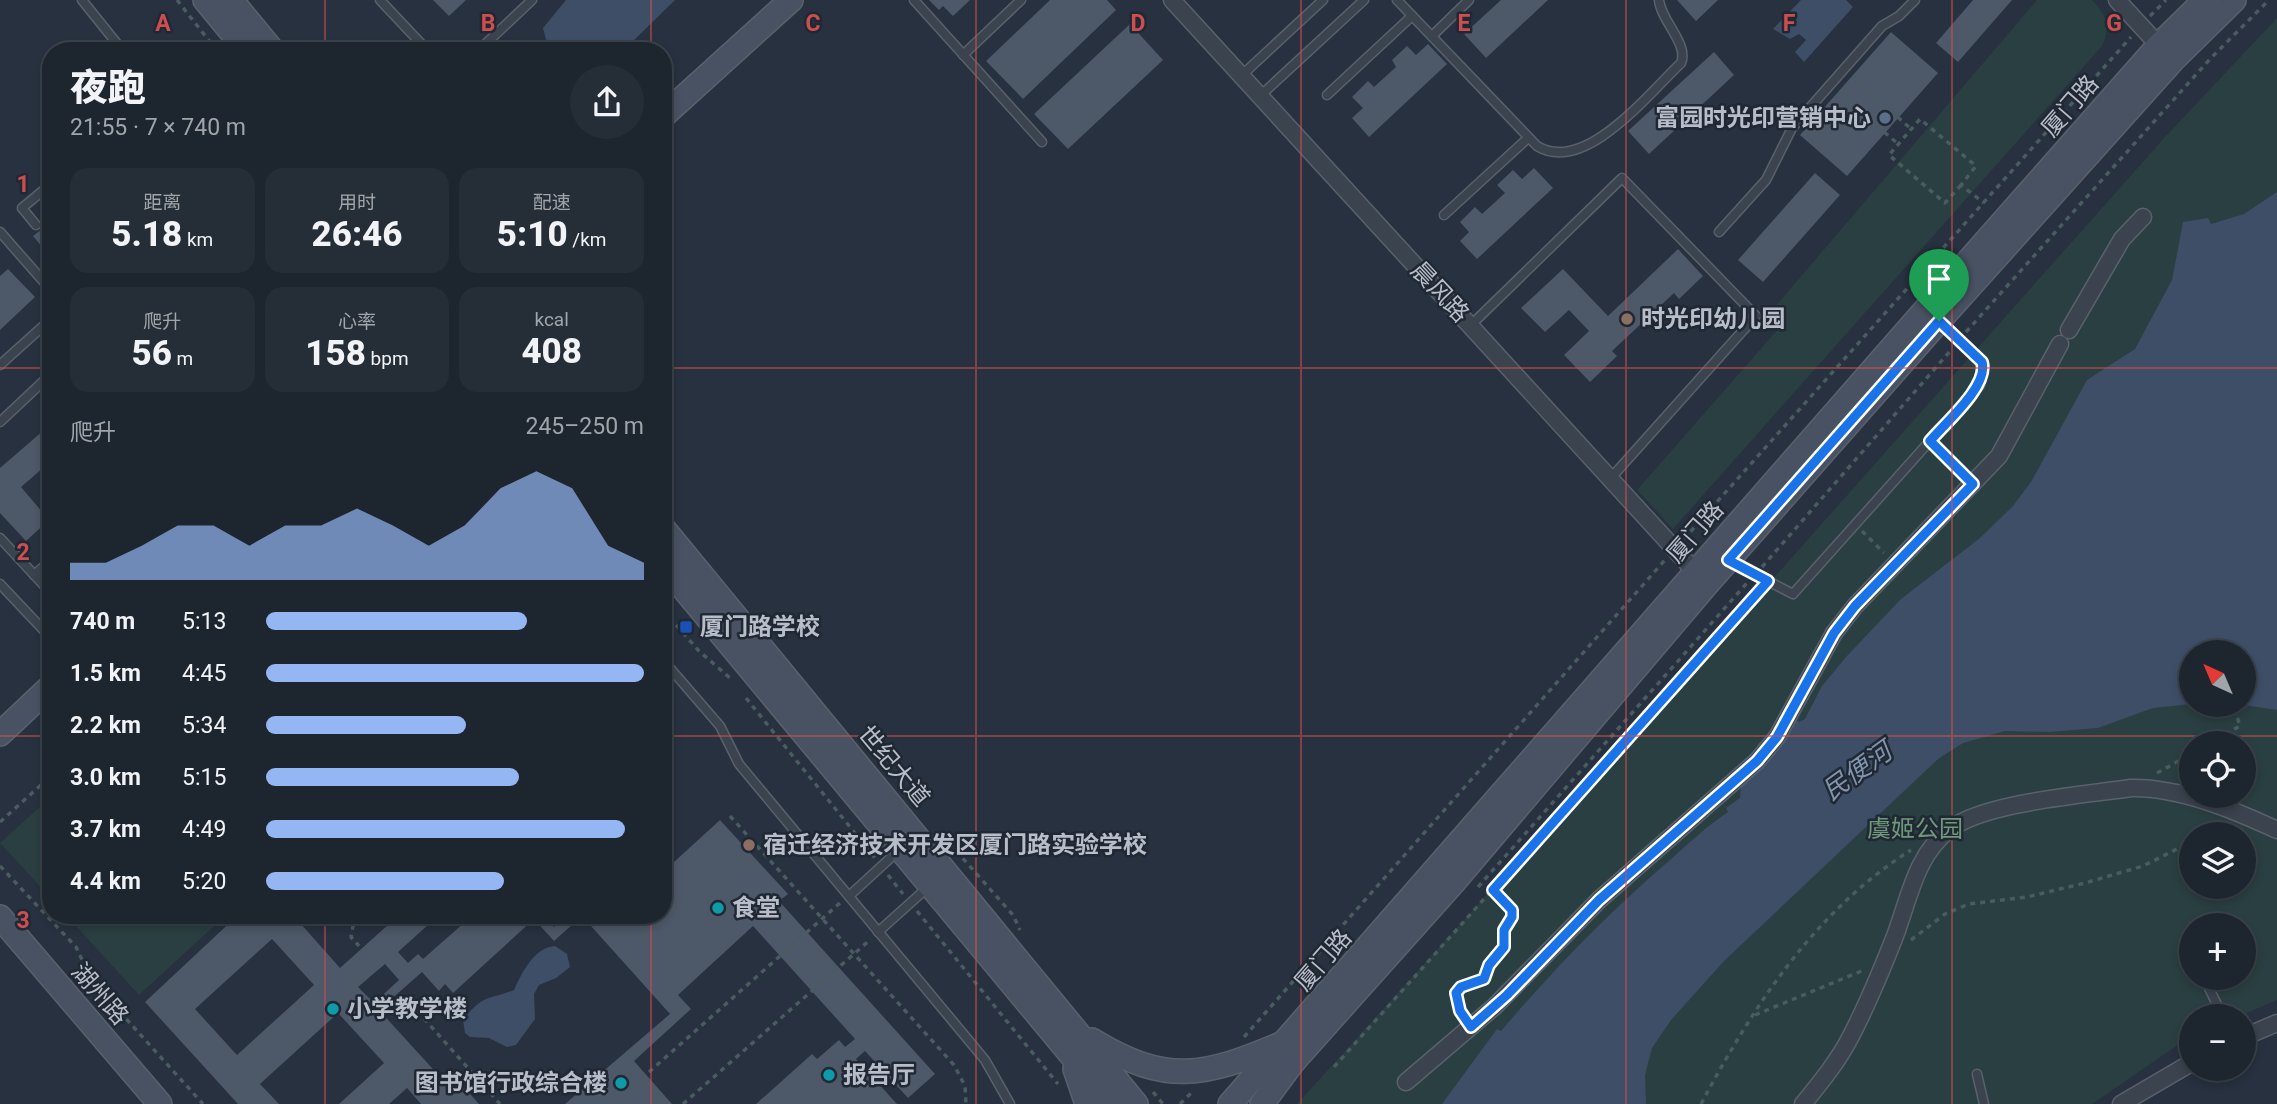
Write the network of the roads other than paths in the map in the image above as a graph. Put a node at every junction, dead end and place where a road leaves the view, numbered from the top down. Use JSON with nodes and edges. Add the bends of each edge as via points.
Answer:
{"nodes":[{"id":1,"x":82,"y":0,"type":"edge"},
{"id":2,"x":205,"y":0,"type":"edge"},
{"id":3,"x":231,"y":0,"type":"edge"},
{"id":4,"x":380,"y":0,"type":"edge"},
{"id":5,"x":532,"y":0,"type":"edge"},
{"id":6,"x":791,"y":0,"type":"edge"},
{"id":7,"x":914,"y":0,"type":"edge"},
{"id":8,"x":1172,"y":0,"type":"edge"},
{"id":9,"x":1323,"y":0,"type":"edge"},
{"id":10,"x":1364,"y":0,"type":"edge"},
{"id":11,"x":1397,"y":0,"type":"edge"},
{"id":12,"x":1469,"y":0,"type":"edge"},
{"id":13,"x":1658,"y":0,"type":"edge"},
{"id":14,"x":1914,"y":0,"type":"edge"},
{"id":15,"x":2117,"y":0,"type":"edge"},
{"id":16,"x":2205,"y":0,"type":"edge"},
{"id":17,"x":2234,"y":0,"type":"edge"},
{"id":18,"x":1019,"y":1,"type":"edge"},
{"id":19,"x":1412,"y":16,"type":"junction"},
{"id":20,"x":1432,"y":36,"type":"junction"},
{"id":21,"x":116,"y":42,"type":"edge"},
{"id":22,"x":233,"y":42,"type":"edge"},
{"id":23,"x":234,"y":42,"type":"edge"},
{"id":24,"x":420,"y":42,"type":"edge"},
{"id":25,"x":488,"y":42,"type":"edge"},
{"id":26,"x":2166,"y":53,"type":"junction"},
{"id":27,"x":963,"y":55,"type":"junction"},
{"id":28,"x":1241,"y":76,"type":"junction"},
{"id":29,"x":1327,"y":95,"type":"dead end"},
{"id":30,"x":1260,"y":96,"type":"junction"},
{"id":31,"x":672,"y":108,"type":"edge"},
{"id":32,"x":1528,"y":138,"type":"junction"},
{"id":33,"x":1042,"y":142,"type":"dead end"},
{"id":34,"x":42,"y":191,"type":"edge"},
{"id":35,"x":1444,"y":215,"type":"dead end"},
{"id":36,"x":2143,"y":217,"type":"dead end"},
{"id":37,"x":36,"y":225,"type":"dead end"},
{"id":38,"x":0,"y":232,"type":"edge"},
{"id":39,"x":1719,"y":232,"type":"dead end"},
{"id":40,"x":42,"y":280,"type":"edge"},
{"id":41,"x":1939,"y":321,"type":"junction"},
{"id":42,"x":1470,"y":326,"type":"junction"},
{"id":43,"x":42,"y":327,"type":"edge"},
{"id":44,"x":2069,"y":330,"type":"dead end"},
{"id":45,"x":2060,"y":344,"type":"dead end"},
{"id":46,"x":0,"y":365,"type":"edge"},
{"id":47,"x":42,"y":382,"type":"edge"},
{"id":48,"x":0,"y":422,"type":"edge"},
{"id":49,"x":1611,"y":479,"type":"junction"},
{"id":50,"x":0,"y":538,"type":"edge"},
{"id":51,"x":672,"y":539,"type":"edge"},
{"id":52,"x":1728,"y":560,"type":"junction"},
{"id":53,"x":42,"y":568,"type":"edge"},
{"id":54,"x":672,"y":574,"type":"edge"},
{"id":55,"x":34,"y":575,"type":"junction"},
{"id":56,"x":1701,"y":578,"type":"junction"},
{"id":57,"x":42,"y":583,"type":"edge"},
{"id":58,"x":2,"y":589,"type":"edge"},
{"id":59,"x":42,"y":629,"type":"edge"},
{"id":60,"x":672,"y":670,"type":"edge"},
{"id":61,"x":42,"y":694,"type":"edge"},
{"id":62,"x":0,"y":734,"type":"edge"},
{"id":63,"x":2277,"y":830,"type":"edge"},
{"id":64,"x":909,"y":842,"type":"junction"},
{"id":65,"x":938,"y":878,"type":"junction"},
{"id":66,"x":849,"y":896,"type":"junction"},
{"id":67,"x":0,"y":917,"type":"edge"},
{"id":68,"x":878,"y":932,"type":"junction"},
{"id":69,"x":0,"y":938,"type":"edge"},
{"id":70,"x":2277,"y":1024,"type":"edge"},
{"id":71,"x":2256,"y":1032,"type":"edge"},
{"id":72,"x":1072,"y":1039,"type":"junction"},
{"id":73,"x":1290,"y":1052,"type":"junction"},
{"id":74,"x":2179,"y":1070,"type":"edge"},
{"id":75,"x":1977,"y":1074,"type":"dead end"},
{"id":76,"x":1406,"y":1082,"type":"dead end"},
{"id":77,"x":142,"y":1104,"type":"edge"},
{"id":78,"x":160,"y":1104,"type":"edge"},
{"id":79,"x":1010,"y":1104,"type":"edge"},
{"id":80,"x":1087,"y":1104,"type":"edge"},
{"id":81,"x":1112,"y":1104,"type":"edge"},
{"id":82,"x":1136,"y":1104,"type":"edge"},
{"id":83,"x":1230,"y":1104,"type":"edge"},
{"id":84,"x":1262,"y":1104,"type":"edge"},
{"id":85,"x":1278,"y":1104,"type":"edge"},
{"id":86,"x":1803,"y":1104,"type":"edge"},
{"id":87,"x":1984,"y":1104,"type":"edge"},
{"id":88,"x":2121,"y":1104,"type":"edge"}],
"edges":[{"from":1,"to":21,"type":"lane"},
{"from":2,"to":22,"type":"street"},
{"from":3,"to":23,"type":"street"},
{"from":4,"to":24,"type":"lane"},
{"from":5,"to":25,"type":"lane"},
{"from":6,"to":31,"type":"street"},
{"from":7,"to":27,"type":"lane"},
{"from":8,"to":28,"type":"street","name":"晨风路"},
{"from":9,"to":28,"type":"lane"},
{"from":10,"to":30,"type":"lane"},
{"from":11,"to":19,"type":"lane"},
{"from":12,"to":20,"type":"lane"},
{"from":13,"to":32,"type":"lane","via":[[1662,16],[1682,47],[1681,63],[1594,143],[1549,154]]},
{"from":14,"to":39,"type":"lane","via":[[1882,26],[1791,128],[1766,180]]},
{"from":15,"to":26,"type":"street"},
{"from":16,"to":26,"type":"street","name":"厦门路"},
{"from":17,"to":26,"type":"street","name":"厦门路"},
{"from":18,"to":27,"type":"lane"},
{"from":19,"to":20,"type":"lane"},
{"from":19,"to":29,"type":"lane"},
{"from":20,"to":32,"type":"lane"},
{"from":26,"to":41,"type":"street","name":"厦门路"},
{"from":26,"to":56,"type":"street","name":"厦门路"},
{"from":27,"to":33,"type":"lane"},
{"from":28,"to":30,"type":"street","name":"晨风路"},
{"from":30,"to":42,"type":"street","name":"晨风路"},
{"from":32,"to":35,"type":"lane"},
{"from":34,"to":37,"type":"lane","via":[[22,208]]},
{"from":36,"to":44,"type":"street","via":[[2122,239]]},
{"from":38,"to":40,"type":"lane"},
{"from":41,"to":52,"type":"street","name":"厦门路"},
{"from":41,"to":52,"type":"lane","via":[[1982,362],[1980,385],[1793,594]]},
{"from":42,"to":49,"type":"street","name":"晨风路"},
{"from":42,"to":49,"type":"lane","via":[[1622,178],[1756,316]]},
{"from":43,"to":46,"type":"lane"},
{"from":45,"to":76,"type":"street","via":[[1999,456],[1834,633],[1777,737],[1757,761],[1599,900],[1507,995]]},
{"from":47,"to":48,"type":"lane"},
{"from":49,"to":56,"type":"street","name":"晨风路"},
{"from":50,"to":55,"type":"lane"},
{"from":51,"to":64,"type":"street","name":"世纪大道"},
{"from":52,"to":56,"type":"street","name":"厦门路"},
{"from":53,"to":55,"type":"lane"},
{"from":54,"to":64,"type":"street","name":"世纪大道"},
{"from":55,"to":57,"type":"lane"},
{"from":56,"to":73,"type":"street","name":"厦门路","via":[[1453,883]]},
{"from":58,"to":59,"type":"lane"},
{"from":60,"to":66,"type":"lane","via":[[720,726],[739,764]]},
{"from":61,"to":62,"type":"street"},
{"from":63,"to":86,"type":"street","via":[[2155,787],[1988,811],[1950,828],[1927,854],[1913,881],[1852,1035]]},
{"from":64,"to":65,"type":"street","name":"世纪大道"},
{"from":64,"to":66,"type":"lane"},
{"from":65,"to":68,"type":"lane"},
{"from":65,"to":72,"type":"street","name":"世纪大道"},
{"from":66,"to":68,"type":"lane"},
{"from":67,"to":78,"type":"street","name":"湖州路"},
{"from":68,"to":79,"type":"lane","via":[[985,1060]]},
{"from":69,"to":77,"type":"street","name":"湖州路"},
{"from":70,"to":71,"type":"street"},
{"from":72,"to":73,"type":"street","via":[[1178,1071],[1202,1072]]},
{"from":72,"to":80,"type":"street"},
{"from":72,"to":81,"type":"street","name":"世纪大道"},
{"from":72,"to":82,"type":"street","name":"世纪大道"},
{"from":73,"to":83,"type":"street","name":"厦门路"},
{"from":73,"to":84,"type":"street","name":"厦门路"},
{"from":73,"to":85,"type":"street"},
{"from":74,"to":88,"type":"street"},
{"from":75,"to":87,"type":"lane"}]}
